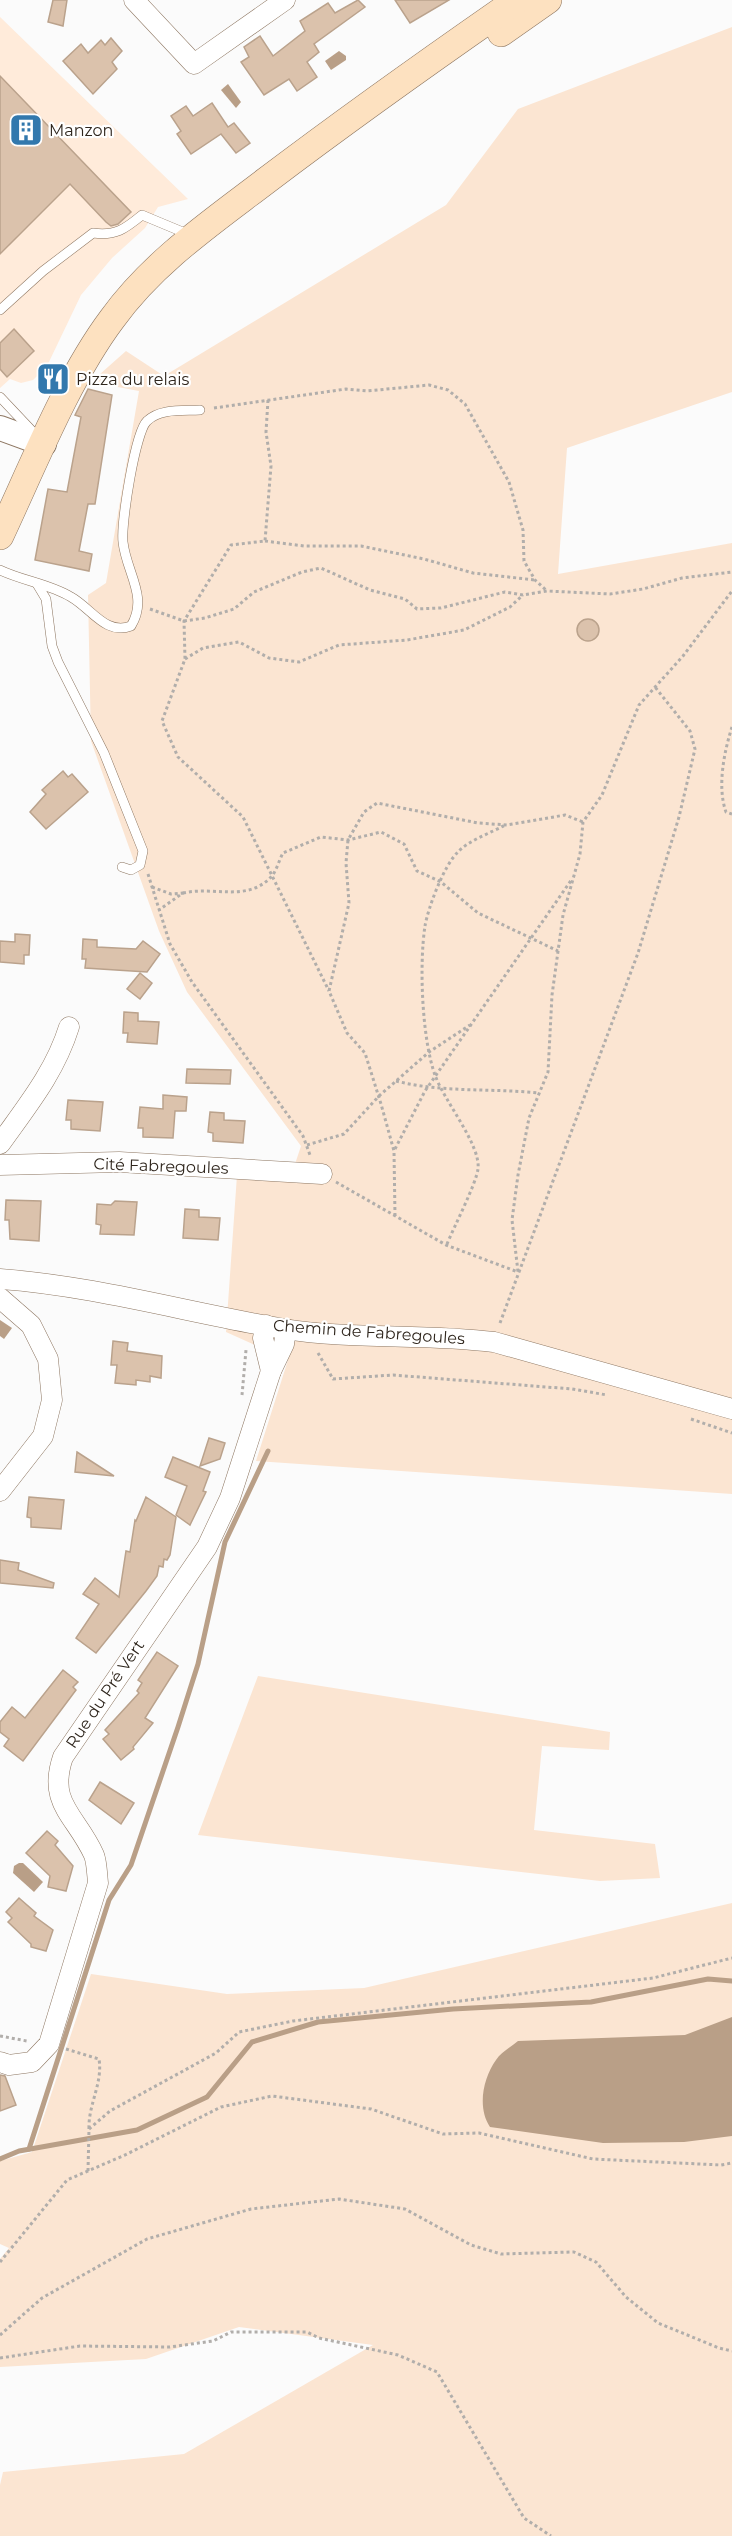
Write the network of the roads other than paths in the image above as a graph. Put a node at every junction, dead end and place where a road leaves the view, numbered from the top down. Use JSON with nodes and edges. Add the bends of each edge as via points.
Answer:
{"nodes":[{"id":1,"x":134,"y":0,"type":"edge"},
{"id":2,"x":285,"y":0,"type":"edge"},
{"id":3,"x":517,"y":0,"type":"edge"},
{"id":4,"x":548,"y":0,"type":"edge"},
{"id":5,"x":228,"y":209,"type":"junction"},
{"id":6,"x":192,"y":236,"type":"junction"},
{"id":7,"x":0,"y":310,"type":"edge"},
{"id":8,"x":0,"y":397,"type":"edge"},
{"id":9,"x":200,"y":410,"type":"road end"},
{"id":10,"x":0,"y":428,"type":"edge"},
{"id":11,"x":44,"y":444,"type":"junction"},
{"id":12,"x":0,"y":536,"type":"edge"},
{"id":13,"x":0,"y":570,"type":"edge"},
{"id":14,"x":37,"y":584,"type":"junction"},
{"id":15,"x":122,"y":867,"type":"dead end"},
{"id":16,"x":69,"y":1027,"type":"dead end"},
{"id":17,"x":0,"y":1144,"type":"edge"},
{"id":18,"x":0,"y":1165,"type":"edge"},
{"id":19,"x":322,"y":1174,"type":"road end"},
{"id":20,"x":0,"y":1279,"type":"edge"},
{"id":21,"x":0,"y":1298,"type":"edge"},
{"id":22,"x":266,"y":1325,"type":"junction"},
{"id":23,"x":295,"y":1329,"type":"junction"},
{"id":24,"x":271,"y":1371,"type":"junction"},
{"id":25,"x":732,"y":1408,"type":"edge"},
{"id":26,"x":0,"y":1491,"type":"edge"},
{"id":27,"x":0,"y":2062,"type":"edge"}],
"edges":[{"from":1,"to":2,"type":"street","via":[[194,63]]},
{"from":3,"to":5,"type":"main road"},
{"from":4,"to":5,"type":"main road","via":[[369,124]]},
{"from":5,"to":6,"type":"main road"},
{"from":6,"to":7,"type":"lane","via":[[142,215],[110,236],[93,233]]},
{"from":6,"to":11,"type":"main road","via":[[112,319],[77,377]]},
{"from":8,"to":11,"type":"lane"},
{"from":9,"to":14,"type":"lane","via":[[160,413],[146,421],[138,434],[123,522],[123,543],[140,606],[131,626],[121,630],[106,625],[72,597]]},
{"from":10,"to":11,"type":"street"},
{"from":11,"to":12,"type":"main road"},
{"from":13,"to":14,"type":"lane"},
{"from":14,"to":15,"type":"lane","via":[[46,599],[58,662],[104,753],[143,851],[143,859],[136,868]]},
{"from":16,"to":17,"type":"street","via":[[48,1077]]},
{"from":18,"to":19,"type":"street","name":"Cité Fabregoules","via":[[119,1162]]},
{"from":20,"to":22,"type":"street","name":"Chemin de Fabregoules","via":[[49,1282]]},
{"from":21,"to":26,"type":"street","via":[[31,1325],[48,1359],[52,1400],[43,1436]]},
{"from":22,"to":23,"type":"street","name":"Chemin de Fabregoules"},
{"from":22,"to":24,"type":"street","via":[[263,1338]]},
{"from":23,"to":24,"type":"street","name":"Rue du Pré Vert"},
{"from":23,"to":25,"type":"street","name":"Chemin de Fabregoules","via":[[494,1342]]},
{"from":24,"to":27,"type":"street","name":"Rue du Pré Vert","via":[[230,1498],[207,1547],[69,1745],[57,1775],[58,1794],[95,1856],[98,1882],[49,2044],[32,2062]]}]}
